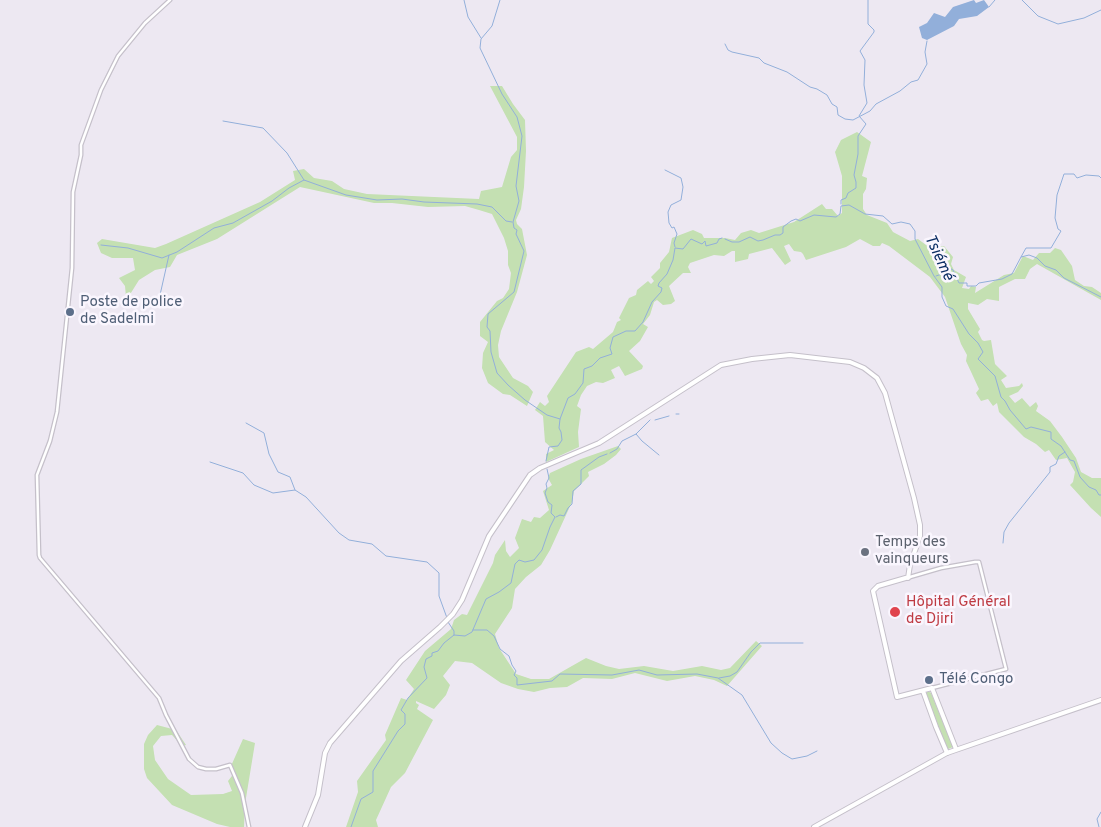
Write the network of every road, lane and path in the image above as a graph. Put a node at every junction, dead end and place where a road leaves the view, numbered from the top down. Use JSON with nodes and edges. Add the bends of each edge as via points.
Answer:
{"nodes":[{"id":1,"x":170,"y":0,"type":"edge"},
{"id":2,"x":909,"y":576,"type":"junction"},
{"id":3,"x":932,"y":688,"type":"junction"},
{"id":4,"x":923,"y":690,"type":"junction"},
{"id":5,"x":1101,"y":700,"type":"edge"},
{"id":6,"x":956,"y":749,"type":"junction"},
{"id":7,"x":947,"y":753,"type":"junction"},
{"id":8,"x":249,"y":827,"type":"edge"},
{"id":9,"x":305,"y":827,"type":"edge"},
{"id":10,"x":814,"y":827,"type":"edge"}],
"edges":[{"from":1,"to":8,"type":"street","via":[[148,19],[118,56],[101,90],[81,145],[73,192],[72,268],[58,412],[37,475],[39,555],[159,698],[189,759],[206,769],[230,765],[242,793]]},
{"from":2,"to":3,"type":"street","via":[[979,562],[1006,669]]},
{"from":2,"to":4,"type":"main road","via":[[878,586],[874,589],[874,596],[897,697]]},
{"from":2,"to":9,"type":"main road","via":[[920,525],[882,385],[872,372],[850,362],[790,355],[721,365],[599,443],[535,471],[489,536],[462,600],[448,620],[401,660],[330,742],[318,795]]},
{"from":3,"to":4,"type":"main road"},
{"from":3,"to":6,"type":"main road"},
{"from":4,"to":7,"type":"main road"},
{"from":5,"to":6,"type":"main road"},
{"from":6,"to":7,"type":"main road"},
{"from":7,"to":10,"type":"main road"}]}
